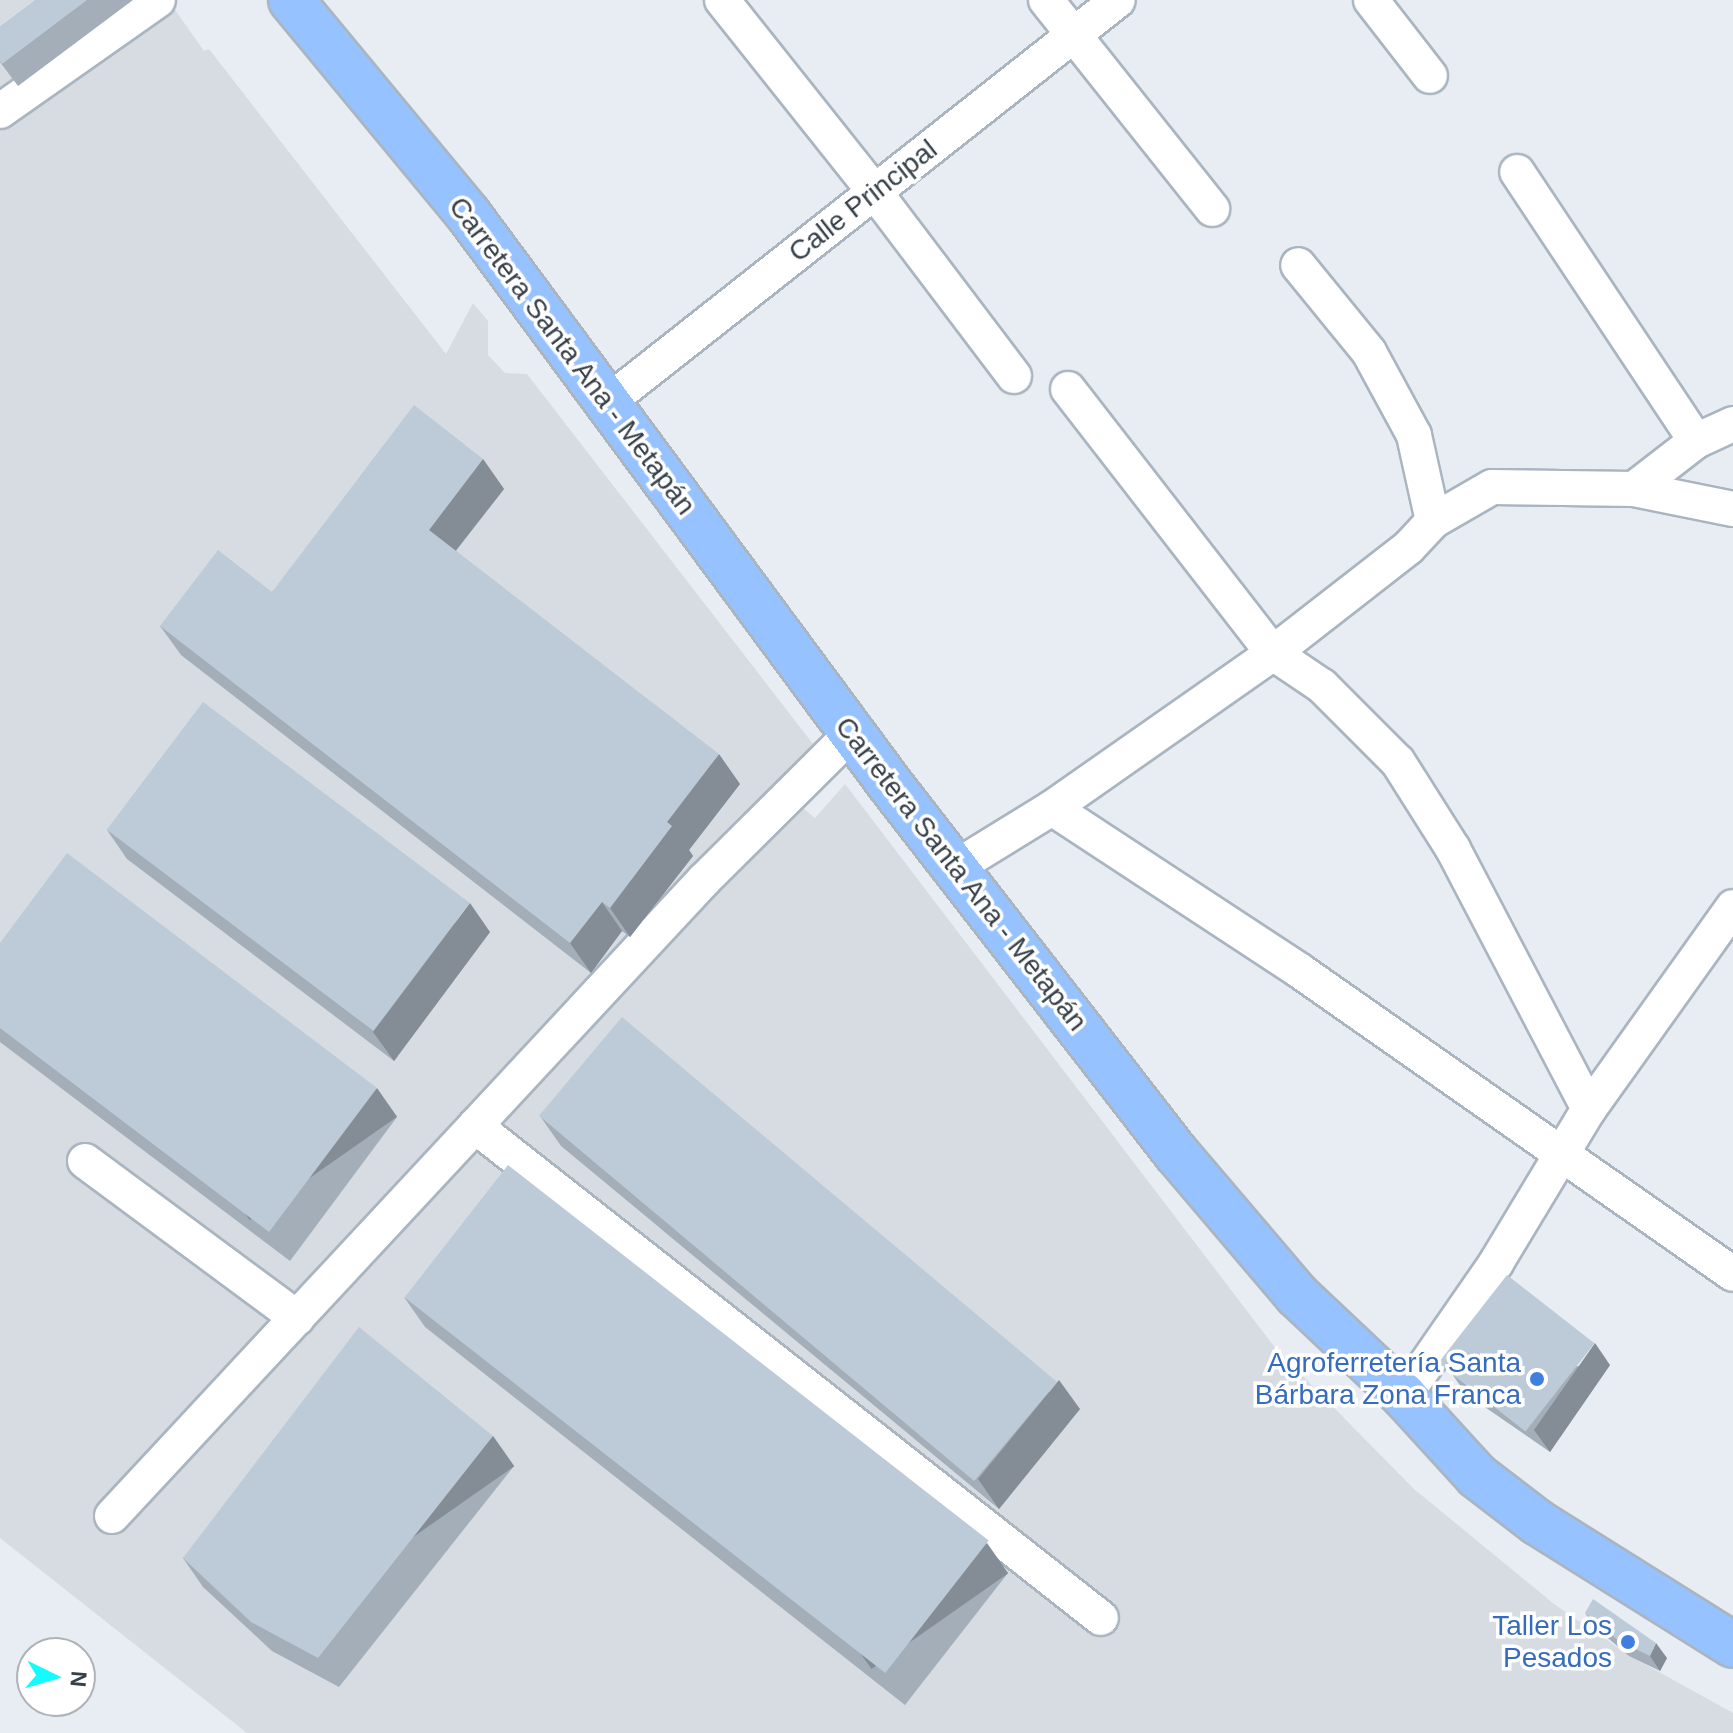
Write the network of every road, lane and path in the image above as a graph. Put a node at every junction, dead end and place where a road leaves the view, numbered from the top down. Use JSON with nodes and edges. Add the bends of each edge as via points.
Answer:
{"nodes":[{"id":1,"x":158,"y":0,"type":"edge"},
{"id":2,"x":722,"y":0,"type":"edge"},
{"id":3,"x":1046,"y":0,"type":"edge"},
{"id":4,"x":1118,"y":0,"type":"edge"},
{"id":5,"x":1371,"y":0,"type":"edge"},
{"id":6,"x":299,"y":3,"type":"edge"},
{"id":7,"x":1074,"y":35,"type":"junction"},
{"id":8,"x":1430,"y":76,"type":"dead end"},
{"id":9,"x":0,"y":111,"type":"edge"},
{"id":10,"x":1517,"y":172,"type":"dead end"},
{"id":11,"x":874,"y":191,"type":"junction"},
{"id":12,"x":1212,"y":209,"type":"dead end"},
{"id":13,"x":1298,"y":265,"type":"dead end"},
{"id":14,"x":1014,"y":376,"type":"dead end"},
{"id":15,"x":1068,"y":389,"type":"dead end"},
{"id":16,"x":608,"y":402,"type":"junction"},
{"id":17,"x":1733,"y":424,"type":"edge"},
{"id":18,"x":1696,"y":441,"type":"junction"},
{"id":19,"x":1634,"y":489,"type":"junction"},
{"id":20,"x":1733,"y":509,"type":"edge"},
{"id":21,"x":1433,"y":521,"type":"junction"},
{"id":22,"x":1273,"y":653,"type":"junction"},
{"id":23,"x":852,"y":733,"type":"junction"},
{"id":24,"x":1052,"y":808,"type":"junction"},
{"id":25,"x":956,"y":867,"type":"junction"},
{"id":26,"x":1733,"y":907,"type":"edge"},
{"id":27,"x":1589,"y":1109,"type":"junction"},
{"id":28,"x":475,"y":1126,"type":"junction"},
{"id":29,"x":1562,"y":1156,"type":"junction"},
{"id":30,"x":85,"y":1161,"type":"dead end"},
{"id":31,"x":1733,"y":1274,"type":"edge"},
{"id":32,"x":297,"y":1318,"type":"junction"},
{"id":33,"x":1404,"y":1396,"type":"junction"},
{"id":34,"x":112,"y":1516,"type":"dead end"},
{"id":35,"x":1101,"y":1618,"type":"dead end"},
{"id":36,"x":1733,"y":1645,"type":"edge"}],
"edges":[{"from":1,"to":9,"type":"street"},
{"from":2,"to":11,"type":"street"},
{"from":3,"to":7,"type":"street"},
{"from":4,"to":7,"type":"street","name":"Calle Principal"},
{"from":5,"to":8,"type":"street"},
{"from":6,"to":16,"type":"main road","name":"Carretera Santa Ana - Metapán","via":[[468,214]]},
{"from":7,"to":11,"type":"street","name":"Calle Principal"},
{"from":7,"to":12,"type":"street"},
{"from":10,"to":18,"type":"street"},
{"from":11,"to":14,"type":"street"},
{"from":11,"to":16,"type":"street","name":"Calle Principal"},
{"from":13,"to":21,"type":"street","via":[[1369,352],[1414,435]]},
{"from":15,"to":22,"type":"street"},
{"from":16,"to":23,"type":"main road","name":"Carretera Santa Ana - Metapán"},
{"from":17,"to":18,"type":"street"},
{"from":18,"to":19,"type":"street"},
{"from":19,"to":20,"type":"street"},
{"from":19,"to":21,"type":"street","via":[[1492,487]]},
{"from":21,"to":22,"type":"street","via":[[1409,547]]},
{"from":22,"to":24,"type":"street"},
{"from":22,"to":27,"type":"street","via":[[1322,686],[1398,762],[1453,849]]},
{"from":23,"to":25,"type":"main road","name":"Carretera Santa Ana - Metapán"},
{"from":23,"to":28,"type":"street","via":[[705,879]]},
{"from":24,"to":25,"type":"street"},
{"from":24,"to":29,"type":"street","via":[[1300,971]]},
{"from":25,"to":33,"type":"main road","name":"Carretera Santa Ana - Metapán","via":[[1177,1154],[1297,1295]]},
{"from":26,"to":27,"type":"street"},
{"from":27,"to":29,"type":"street"},
{"from":28,"to":32,"type":"street"},
{"from":28,"to":35,"type":"street"},
{"from":29,"to":31,"type":"street"},
{"from":29,"to":33,"type":"street"},
{"from":30,"to":32,"type":"street"},
{"from":32,"to":34,"type":"street"},
{"from":33,"to":36,"type":"main road","name":"Carretera Santa Ana - Metapán","via":[[1477,1476],[1537,1522]]}]}
